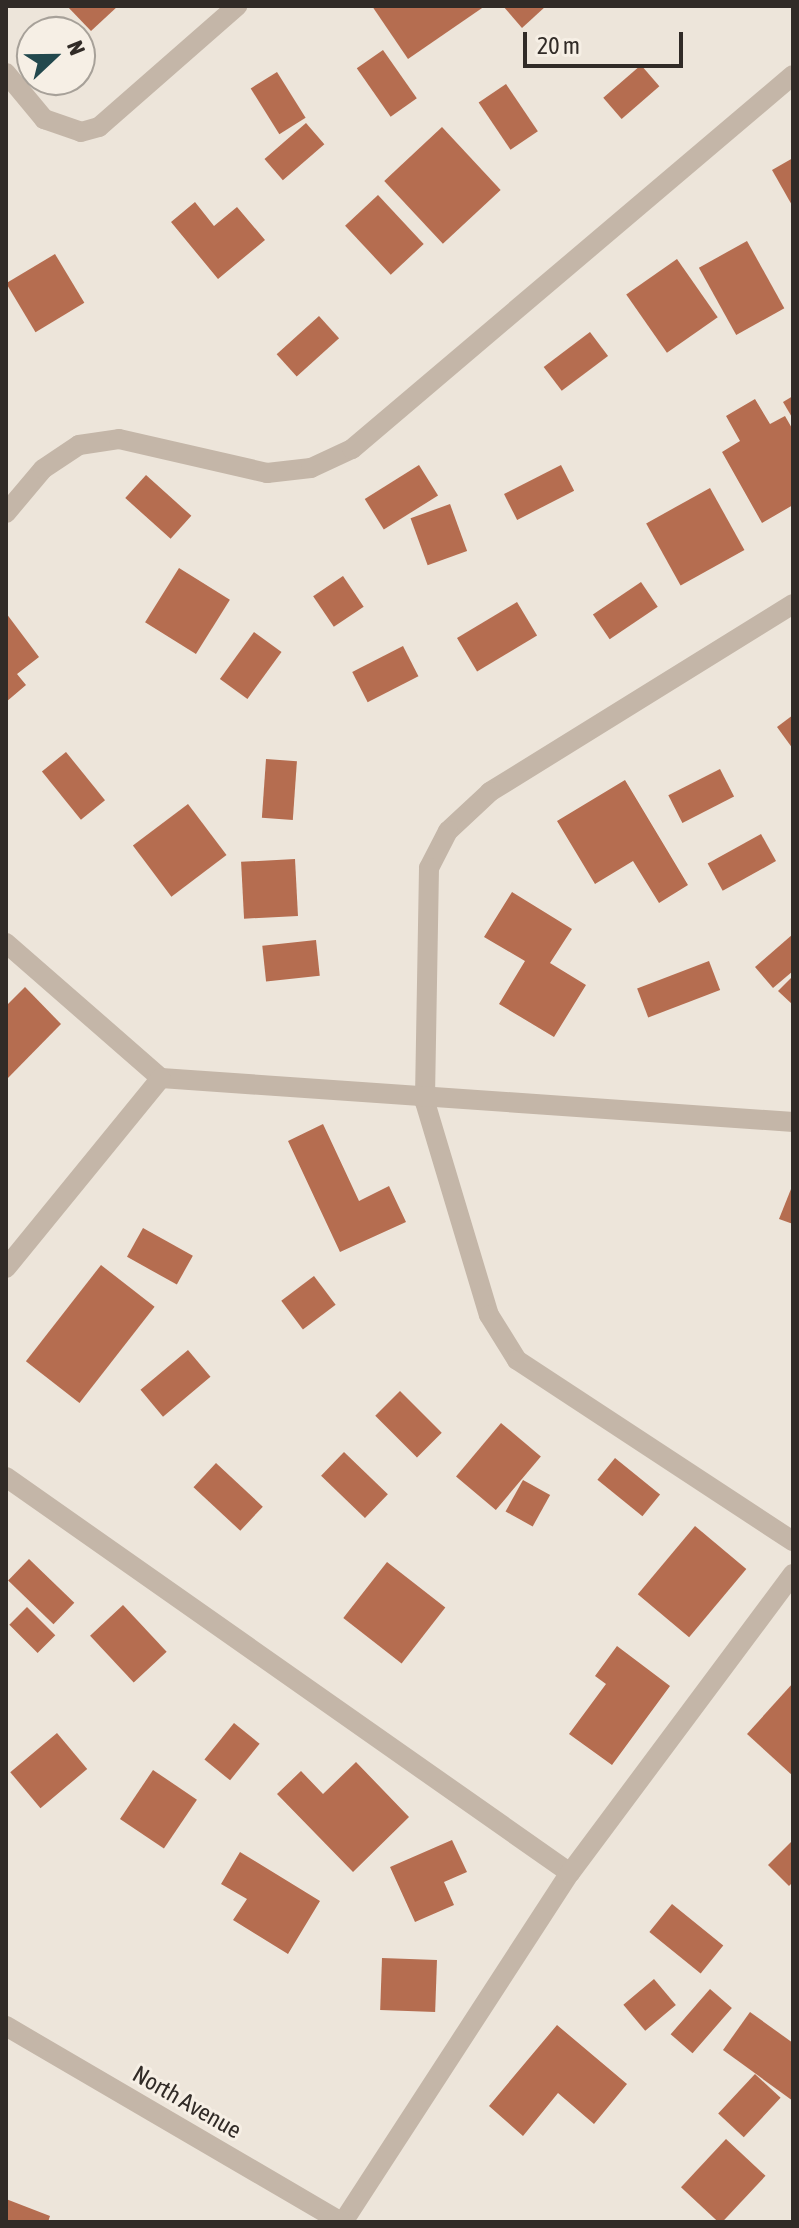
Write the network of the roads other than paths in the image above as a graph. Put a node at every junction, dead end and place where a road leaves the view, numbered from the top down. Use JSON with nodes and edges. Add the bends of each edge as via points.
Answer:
{"nodes":[{"id":1,"x":237,"y":6,"type":"edge"},
{"id":2,"x":6,"y":73,"type":"edge"},
{"id":3,"x":793,"y":75,"type":"edge"},
{"id":4,"x":6,"y":513,"type":"edge"},
{"id":5,"x":793,"y":604,"type":"edge"},
{"id":6,"x":6,"y":943,"type":"edge"},
{"id":7,"x":161,"y":1078,"type":"junction"},
{"id":8,"x":425,"y":1102,"type":"junction"},
{"id":9,"x":793,"y":1122,"type":"edge"},
{"id":10,"x":6,"y":1268,"type":"edge"},
{"id":11,"x":6,"y":1477,"type":"edge"},
{"id":12,"x":793,"y":1541,"type":"edge"},
{"id":13,"x":793,"y":1574,"type":"edge"},
{"id":14,"x":570,"y":1873,"type":"junction"},
{"id":15,"x":6,"y":2026,"type":"edge"},
{"id":16,"x":343,"y":2222,"type":"edge"}],
"edges":[{"from":1,"to":2,"type":"street","via":[[99,127],[81,132],[44,119]]},
{"from":3,"to":4,"type":"street","via":[[352,449],[311,468],[267,473],[119,439],[79,445],[43,469]]},
{"from":5,"to":8,"type":"street","via":[[490,792],[448,831],[429,868]]},
{"from":6,"to":7,"type":"street"},
{"from":7,"to":8,"type":"street"},
{"from":7,"to":10,"type":"street"},
{"from":8,"to":9,"type":"street"},
{"from":8,"to":12,"type":"street","via":[[489,1315],[517,1360]]},
{"from":11,"to":14,"type":"street"},
{"from":13,"to":14,"type":"street"},
{"from":14,"to":16,"type":"street"},
{"from":15,"to":16,"type":"street","name":"North Avenue"}]}
